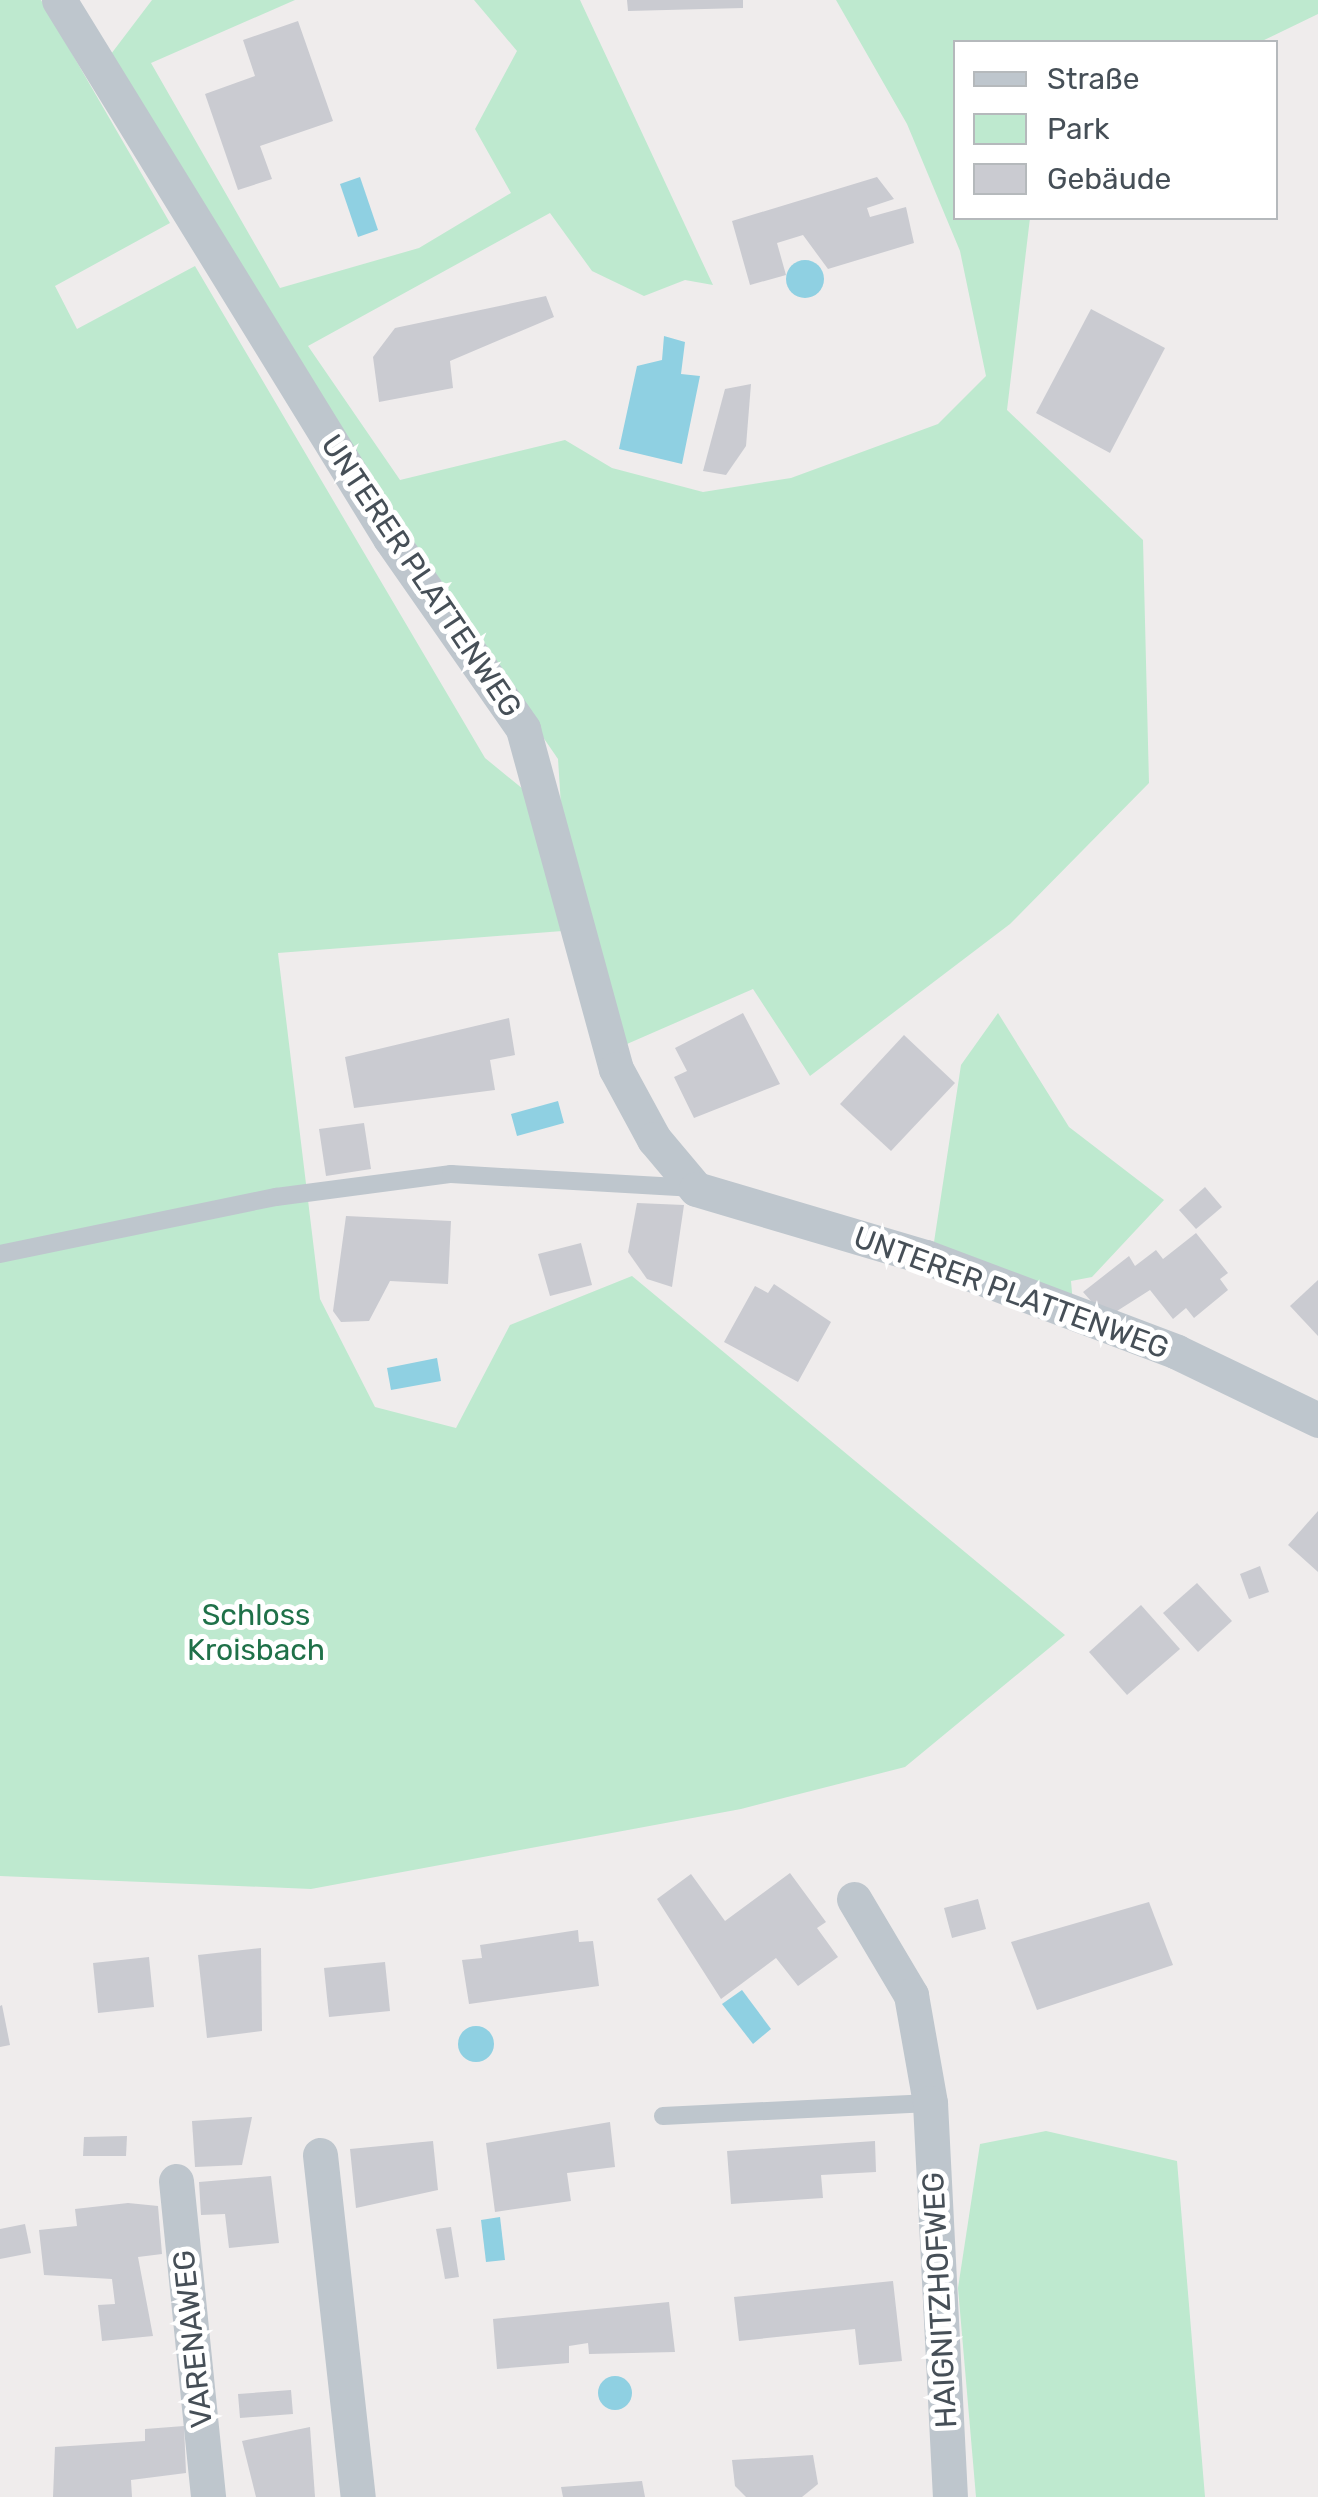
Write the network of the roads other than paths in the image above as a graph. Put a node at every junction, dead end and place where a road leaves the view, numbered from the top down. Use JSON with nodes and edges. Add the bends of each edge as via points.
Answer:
{"nodes":[{"id":1,"x":59,"y":0,"type":"edge"},
{"id":2,"x":696,"y":1188,"type":"junction"},
{"id":3,"x":0,"y":1254,"type":"edge"},
{"id":4,"x":1318,"y":1420,"type":"edge"},
{"id":5,"x":854,"y":1899,"type":"dead end"},
{"id":6,"x":930,"y":2103,"type":"junction"},
{"id":7,"x":663,"y":2116,"type":"dead end"},
{"id":8,"x":320,"y":2155,"type":"dead end"},
{"id":9,"x":176,"y":2181,"type":"dead end"},
{"id":10,"x":208,"y":2497,"type":"edge"},
{"id":11,"x":358,"y":2497,"type":"edge"},
{"id":12,"x":950,"y":2497,"type":"edge"}],
"edges":[{"from":1,"to":2,"type":"street","name":"UNTERER PLATTENWEG","via":[[390,538],[523,729],[616,1069],[654,1139]]},
{"from":2,"to":3,"type":"lane","name":"UNTERER PLATTENWEG","via":[[450,1174],[276,1197]]},
{"from":2,"to":4,"type":"street","name":"UNTERER PLATTENWEG","via":[[926,1257],[1177,1352]]},
{"from":5,"to":6,"type":"street","name":"HAIGNITZHOFWEG","via":[[911,1996]]},
{"from":6,"to":7,"type":"lane"},
{"from":6,"to":12,"type":"street","name":"HAIGNITZHOFWEG"},
{"from":8,"to":11,"type":"street"},
{"from":9,"to":10,"type":"street","name":"VARENAWEG"}]}
